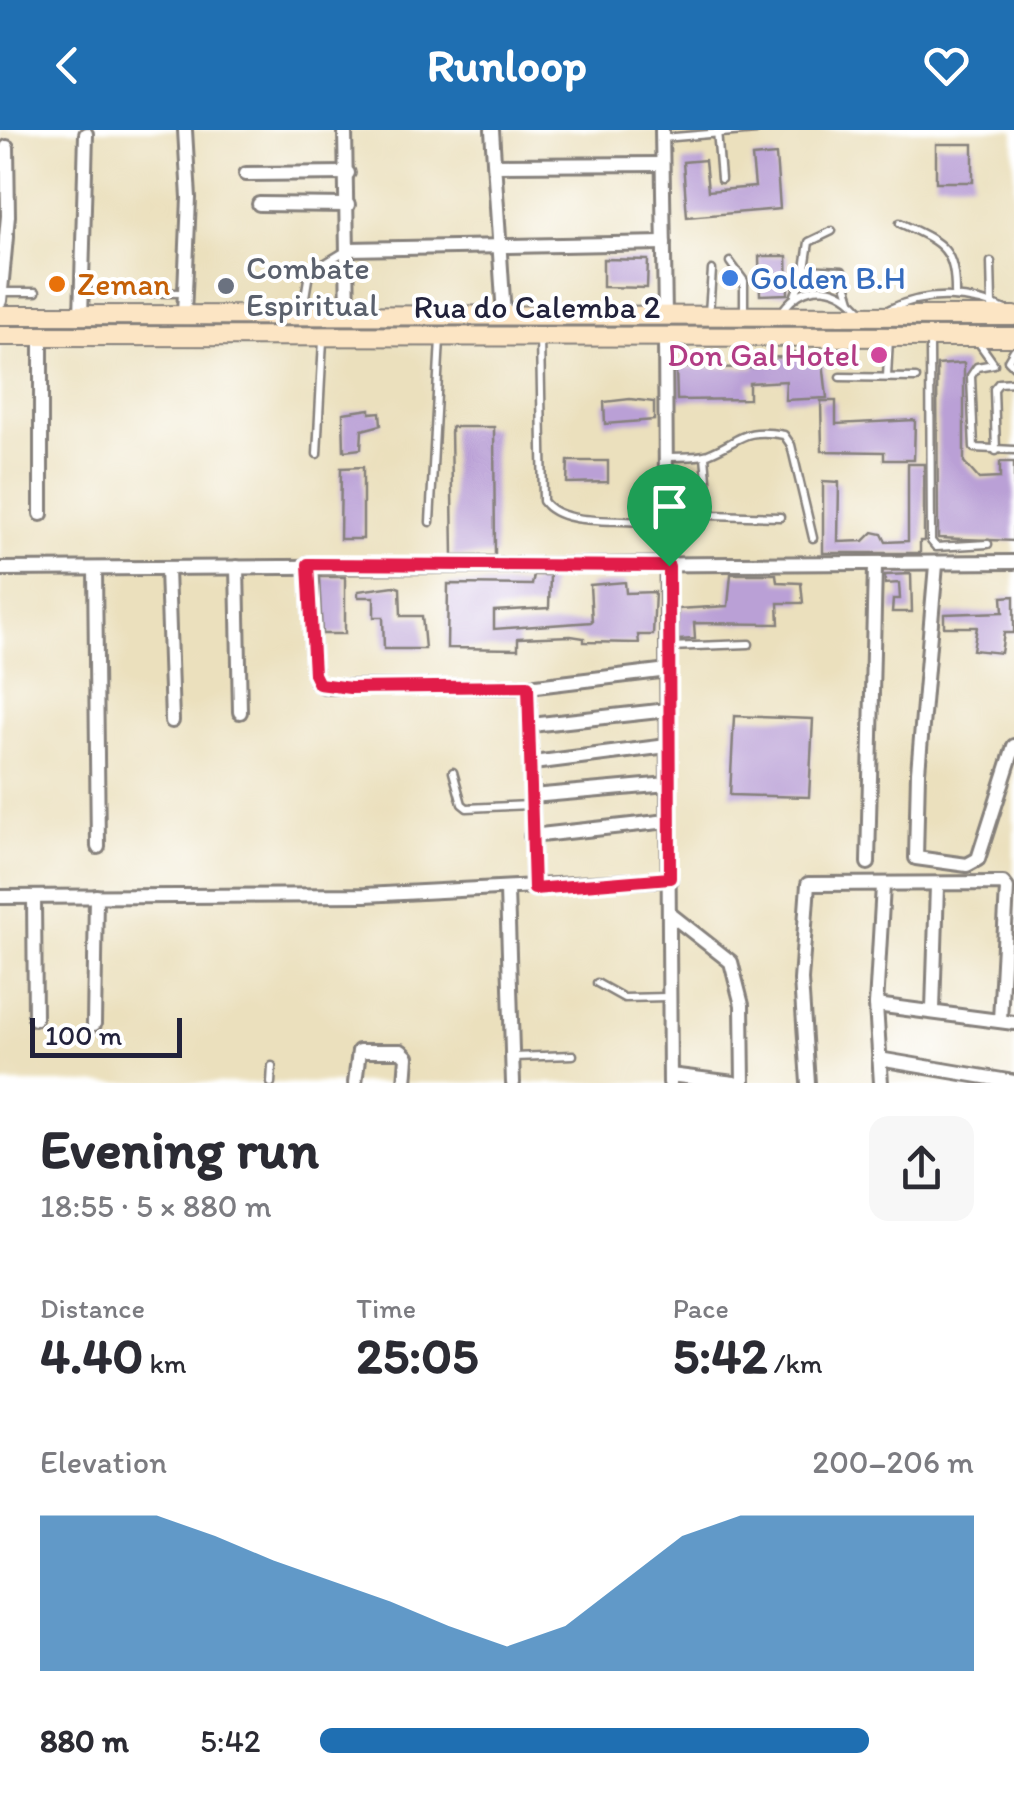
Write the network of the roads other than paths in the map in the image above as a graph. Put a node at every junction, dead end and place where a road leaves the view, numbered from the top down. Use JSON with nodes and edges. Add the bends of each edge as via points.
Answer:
{"nodes":[{"id":1,"x":185,"y":130,"type":"edge"},
{"id":2,"x":345,"y":130,"type":"edge"},
{"id":3,"x":492,"y":130,"type":"edge"},
{"id":4,"x":756,"y":130,"type":"edge"},
{"id":5,"x":717,"y":132,"type":"edge"},
{"id":6,"x":86,"y":134,"type":"dead end"},
{"id":7,"x":662,"y":134,"type":"edge"},
{"id":8,"x":7,"y":146,"type":"dead end"},
{"id":9,"x":662,"y":164,"type":"junction"},
{"id":10,"x":495,"y":165,"type":"junction"},
{"id":11,"x":348,"y":173,"type":"junction"},
{"id":12,"x":246,"y":174,"type":"dead end"},
{"id":13,"x":721,"y":179,"type":"dead end"},
{"id":14,"x":259,"y":204,"type":"dead end"},
{"id":15,"x":348,"y":205,"type":"junction"},
{"id":16,"x":4,"y":216,"type":"edge"},
{"id":17,"x":900,"y":222,"type":"dead end"},
{"id":18,"x":832,"y":231,"type":"dead end"},
{"id":19,"x":501,"y":244,"type":"junction"},
{"id":20,"x":664,"y":244,"type":"junction"},
{"id":21,"x":349,"y":249,"type":"junction"},
{"id":22,"x":730,"y":262,"type":"dead end"},
{"id":23,"x":991,"y":262,"type":"dead end"},
{"id":24,"x":805,"y":269,"type":"junction"},
{"id":25,"x":712,"y":270,"type":"dead end"},
{"id":26,"x":0,"y":292,"type":"edge"},
{"id":27,"x":36,"y":292,"type":"dead end"},
{"id":28,"x":82,"y":292,"type":"junction"},
{"id":29,"x":185,"y":293,"type":"junction"},
{"id":30,"x":795,"y":296,"type":"junction"},
{"id":31,"x":956,"y":297,"type":"junction"},
{"id":32,"x":851,"y":300,"type":"junction"},
{"id":33,"x":0,"y":301,"type":"edge"},
{"id":34,"x":992,"y":304,"type":"junction"},
{"id":35,"x":0,"y":315,"type":"edge"},
{"id":36,"x":184,"y":315,"type":"junction"},
{"id":37,"x":1014,"y":315,"type":"edge"},
{"id":38,"x":302,"y":316,"type":"junction"},
{"id":39,"x":348,"y":316,"type":"junction"},
{"id":40,"x":504,"y":316,"type":"junction"},
{"id":41,"x":665,"y":316,"type":"junction"},
{"id":42,"x":81,"y":317,"type":"junction"},
{"id":43,"x":708,"y":317,"type":"junction"},
{"id":44,"x":744,"y":318,"type":"junction"},
{"id":45,"x":778,"y":318,"type":"junction"},
{"id":46,"x":870,"y":318,"type":"junction"},
{"id":47,"x":42,"y":335,"type":"junction"},
{"id":48,"x":0,"y":336,"type":"edge"},
{"id":49,"x":540,"y":336,"type":"junction"},
{"id":50,"x":665,"y":337,"type":"junction"},
{"id":51,"x":889,"y":337,"type":"junction"},
{"id":52,"x":970,"y":337,"type":"junction"},
{"id":53,"x":1014,"y":337,"type":"edge"},
{"id":54,"x":440,"y":338,"type":"junction"},
{"id":55,"x":324,"y":339,"type":"junction"},
{"id":56,"x":930,"y":339,"type":"junction"},
{"id":57,"x":1014,"y":350,"type":"edge"},
{"id":58,"x":1014,"y":366,"type":"edge"},
{"id":59,"x":887,"y":376,"type":"junction"},
{"id":60,"x":840,"y":377,"type":"dead end"},
{"id":61,"x":916,"y":378,"type":"dead end"},
{"id":62,"x":1014,"y":382,"type":"edge"},
{"id":63,"x":1014,"y":450,"type":"edge"},
{"id":64,"x":996,"y":451,"type":"junction"},
{"id":65,"x":318,"y":454,"type":"dead end"},
{"id":66,"x":668,"y":456,"type":"junction"},
{"id":67,"x":705,"y":456,"type":"junction"},
{"id":68,"x":41,"y":514,"type":"dead end"},
{"id":69,"x":780,"y":517,"type":"dead end"},
{"id":70,"x":430,"y":522,"type":"dead end"},
{"id":71,"x":638,"y":522,"type":"dead end"},
{"id":72,"x":813,"y":538,"type":"dead end"},
{"id":73,"x":988,"y":544,"type":"dead end"},
{"id":74,"x":1014,"y":562,"type":"edge"},
{"id":75,"x":308,"y":564,"type":"junction"},
{"id":76,"x":936,"y":565,"type":"junction"},
{"id":77,"x":669,"y":566,"type":"junction"},
{"id":78,"x":875,"y":566,"type":"junction"},
{"id":79,"x":236,"y":567,"type":"junction"},
{"id":80,"x":95,"y":569,"type":"junction"},
{"id":81,"x":167,"y":569,"type":"junction"},
{"id":82,"x":0,"y":570,"type":"edge"},
{"id":83,"x":749,"y":644,"type":"dead end"},
{"id":84,"x":668,"y":647,"type":"junction"},
{"id":85,"x":668,"y":670,"type":"junction"},
{"id":86,"x":528,"y":686,"type":"junction"},
{"id":87,"x":668,"y":710,"type":"junction"},
{"id":88,"x":240,"y":712,"type":"dead end"},
{"id":89,"x":172,"y":721,"type":"dead end"},
{"id":90,"x":532,"y":725,"type":"junction"},
{"id":91,"x":667,"y":746,"type":"junction"},
{"id":92,"x":1014,"y":746,"type":"edge"},
{"id":93,"x":532,"y":763,"type":"junction"},
{"id":94,"x":453,"y":772,"type":"dead end"},
{"id":95,"x":668,"y":784,"type":"junction"},
{"id":96,"x":532,"y":801,"type":"junction"},
{"id":97,"x":668,"y":822,"type":"junction"},
{"id":98,"x":531,"y":836,"type":"junction"},
{"id":99,"x":98,"y":847,"type":"dead end"},
{"id":100,"x":868,"y":863,"type":"dead end"},
{"id":101,"x":670,"y":878,"type":"junction"},
{"id":102,"x":882,"y":886,"type":"junction"},
{"id":103,"x":936,"y":886,"type":"junction"},
{"id":104,"x":534,"y":889,"type":"junction"},
{"id":105,"x":508,"y":890,"type":"junction"},
{"id":106,"x":96,"y":896,"type":"junction"},
{"id":107,"x":0,"y":897,"type":"edge"},
{"id":108,"x":34,"y":897,"type":"junction"},
{"id":109,"x":670,"y":914,"type":"junction"},
{"id":110,"x":597,"y":984,"type":"dead end"},
{"id":111,"x":669,"y":996,"type":"junction"},
{"id":112,"x":876,"y":1005,"type":"junction"},
{"id":113,"x":933,"y":1009,"type":"junction"},
{"id":114,"x":36,"y":1019,"type":"dead end"},
{"id":115,"x":1007,"y":1021,"type":"edge"},
{"id":116,"x":94,"y":1024,"type":"dead end"},
{"id":117,"x":574,"y":1054,"type":"dead end"},
{"id":118,"x":512,"y":1057,"type":"junction"},
{"id":119,"x":879,"y":1059,"type":"junction"},
{"id":120,"x":272,"y":1066,"type":"dead end"},
{"id":121,"x":670,"y":1079,"type":"edge"},
{"id":122,"x":1014,"y":1082,"type":"edge"},
{"id":123,"x":272,"y":1083,"type":"edge"},
{"id":124,"x":355,"y":1083,"type":"edge"},
{"id":125,"x":406,"y":1083,"type":"edge"},
{"id":126,"x":513,"y":1083,"type":"edge"},
{"id":127,"x":734,"y":1083,"type":"edge"},
{"id":128,"x":743,"y":1083,"type":"edge"},
{"id":129,"x":808,"y":1083,"type":"edge"},
{"id":130,"x":881,"y":1083,"type":"edge"}],
"edges":[{"from":1,"to":29,"type":"street"},
{"from":2,"to":11,"type":"street"},
{"from":3,"to":10,"type":"street"},
{"from":4,"to":5,"type":"lane"},
{"from":5,"to":7,"type":"lane"},
{"from":5,"to":13,"type":"lane"},
{"from":6,"to":28,"type":"street"},
{"from":7,"to":9,"type":"street"},
{"from":8,"to":16,"type":"street"},
{"from":9,"to":10,"type":"street"},
{"from":9,"to":20,"type":"street"},
{"from":10,"to":19,"type":"street"},
{"from":11,"to":12,"type":"street"},
{"from":11,"to":15,"type":"street"},
{"from":14,"to":15,"type":"street"},
{"from":15,"to":21,"type":"street"},
{"from":16,"to":26,"type":"street"},
{"from":17,"to":31,"type":"lane","via":[[939,241],[950,255]]},
{"from":18,"to":24,"type":"lane","via":[[808,242]]},
{"from":19,"to":20,"type":"street"},
{"from":19,"to":21,"type":"street"},
{"from":19,"to":40,"type":"street"},
{"from":20,"to":41,"type":"street"},
{"from":21,"to":38,"type":"lane","via":[[308,273]]},
{"from":21,"to":39,"type":"street"},
{"from":22,"to":44,"type":"lane","via":[[744,281]]},
{"from":23,"to":34,"type":"lane"},
{"from":24,"to":30,"type":"lane"},
{"from":24,"to":32,"type":"lane","via":[[840,269]]},
{"from":25,"to":43,"type":"lane"},
{"from":26,"to":27,"type":"lane"},
{"from":26,"to":33,"type":"street"},
{"from":28,"to":29,"type":"lane"},
{"from":28,"to":42,"type":"street"},
{"from":29,"to":36,"type":"street"},
{"from":30,"to":32,"type":"lane","via":[[825,287]]},
{"from":30,"to":45,"type":"lane"},
{"from":31,"to":34,"type":"lane"},
{"from":31,"to":46,"type":"lane","via":[[904,303]]},
{"from":32,"to":46,"type":"lane"},
{"from":34,"to":37,"type":"lane"},
{"from":35,"to":42,"type":"main road","name":"Rua do Calemba 2"},
{"from":36,"to":38,"type":"main road","name":"Rua do Calemba 2"},
{"from":36,"to":42,"type":"main road","name":"Rua do Calemba 2"},
{"from":37,"to":46,"type":"main road","name":"Rua do Calemba 2"},
{"from":38,"to":39,"type":"main road","name":"Rua do Calemba 2"},
{"from":39,"to":40,"type":"main road","name":"Rua do Calemba 2"},
{"from":40,"to":41,"type":"main road","name":"Rua do Calemba 2"},
{"from":41,"to":43,"type":"main road","name":"Rua do Calemba 2"},
{"from":43,"to":44,"type":"main road","name":"Rua do Calemba 2"},
{"from":44,"to":45,"type":"main road","name":"Rua do Calemba 2"},
{"from":45,"to":46,"type":"main road","name":"Rua do Calemba 2"},
{"from":47,"to":48,"type":"main road","name":"Rua do Calemba 2"},
{"from":47,"to":55,"type":"main road","name":"Rua do Calemba 2"},
{"from":47,"to":68,"type":"street"},
{"from":49,"to":50,"type":"main road","name":"Rua do Calemba 2"},
{"from":49,"to":54,"type":"main road","name":"Rua do Calemba 2"},
{"from":49,"to":71,"type":"lane","via":[[542,501],[563,516]]},
{"from":50,"to":51,"type":"main road","name":"Rua do Calemba 2"},
{"from":50,"to":66,"type":"street"},
{"from":51,"to":56,"type":"main road","name":"Rua do Calemba 2"},
{"from":51,"to":59,"type":"lane"},
{"from":52,"to":53,"type":"main road","name":"Rua do Calemba 2"},
{"from":52,"to":56,"type":"main road","name":"Rua do Calemba 2"},
{"from":52,"to":64,"type":"lane","via":[[994,364],[977,367],[971,376],[972,444],[978,451]]},
{"from":54,"to":55,"type":"main road","name":"Rua do Calemba 2"},
{"from":54,"to":70,"type":"lane"},
{"from":55,"to":65,"type":"lane"},
{"from":56,"to":73,"type":"lane","via":[[931,541],[936,547]]},
{"from":57,"to":58,"type":"lane","via":[[1008,360]]},
{"from":59,"to":60,"type":"lane"},
{"from":59,"to":61,"type":"lane"},
{"from":62,"to":64,"type":"lane","via":[[994,389]]},
{"from":63,"to":64,"type":"lane"},
{"from":66,"to":67,"type":"lane"},
{"from":66,"to":77,"type":"street"},
{"from":67,"to":69,"type":"lane","via":[[710,515]]},
{"from":67,"to":72,"type":"lane","via":[[733,438],[784,435]]},
{"from":74,"to":76,"type":"street"},
{"from":75,"to":77,"type":"street"},
{"from":75,"to":79,"type":"street"},
{"from":75,"to":86,"type":"street","via":[[319,684]]},
{"from":76,"to":78,"type":"street"},
{"from":76,"to":92,"type":"street","via":[[916,858],[966,865],[978,860]]},
{"from":77,"to":78,"type":"street"},
{"from":77,"to":84,"type":"street"},
{"from":78,"to":100,"type":"street"},
{"from":79,"to":81,"type":"street"},
{"from":79,"to":88,"type":"street"},
{"from":80,"to":81,"type":"street"},
{"from":80,"to":82,"type":"street"},
{"from":80,"to":99,"type":"street"},
{"from":81,"to":89,"type":"street"},
{"from":83,"to":84,"type":"lane"},
{"from":84,"to":85,"type":"street"},
{"from":85,"to":86,"type":"street"},
{"from":85,"to":87,"type":"street"},
{"from":86,"to":90,"type":"street"},
{"from":87,"to":90,"type":"street"},
{"from":87,"to":91,"type":"street"},
{"from":90,"to":93,"type":"street"},
{"from":91,"to":93,"type":"street"},
{"from":91,"to":95,"type":"street"},
{"from":93,"to":96,"type":"street"},
{"from":94,"to":96,"type":"lane","via":[[468,808]]},
{"from":95,"to":96,"type":"street"},
{"from":95,"to":97,"type":"street"},
{"from":96,"to":98,"type":"street"},
{"from":97,"to":98,"type":"street"},
{"from":97,"to":101,"type":"street"},
{"from":98,"to":104,"type":"street"},
{"from":101,"to":104,"type":"street"},
{"from":101,"to":109,"type":"street"},
{"from":102,"to":103,"type":"street"},
{"from":102,"to":112,"type":"street"},
{"from":102,"to":129,"type":"street","via":[[816,882],[806,888],[801,1005]]},
{"from":103,"to":113,"type":"street"},
{"from":103,"to":115,"type":"street","via":[[1007,888]]},
{"from":104,"to":105,"type":"street"},
{"from":105,"to":106,"type":"street"},
{"from":105,"to":118,"type":"street"},
{"from":106,"to":108,"type":"street"},
{"from":106,"to":116,"type":"street"},
{"from":107,"to":108,"type":"street"},
{"from":108,"to":114,"type":"street"},
{"from":109,"to":111,"type":"street"},
{"from":109,"to":128,"type":"street","via":[[731,962],[742,1004]]},
{"from":110,"to":111,"type":"lane","via":[[624,998]]},
{"from":111,"to":121,"type":"street"},
{"from":112,"to":113,"type":"street"},
{"from":112,"to":119,"type":"street"},
{"from":113,"to":115,"type":"street"},
{"from":117,"to":118,"type":"lane"},
{"from":118,"to":126,"type":"street"},
{"from":119,"to":122,"type":"street"},
{"from":119,"to":130,"type":"street"},
{"from":120,"to":123,"type":"lane"},
{"from":121,"to":127,"type":"street"},
{"from":124,"to":125,"type":"street","via":[[359,1051],[401,1051],[407,1057]]}]}
